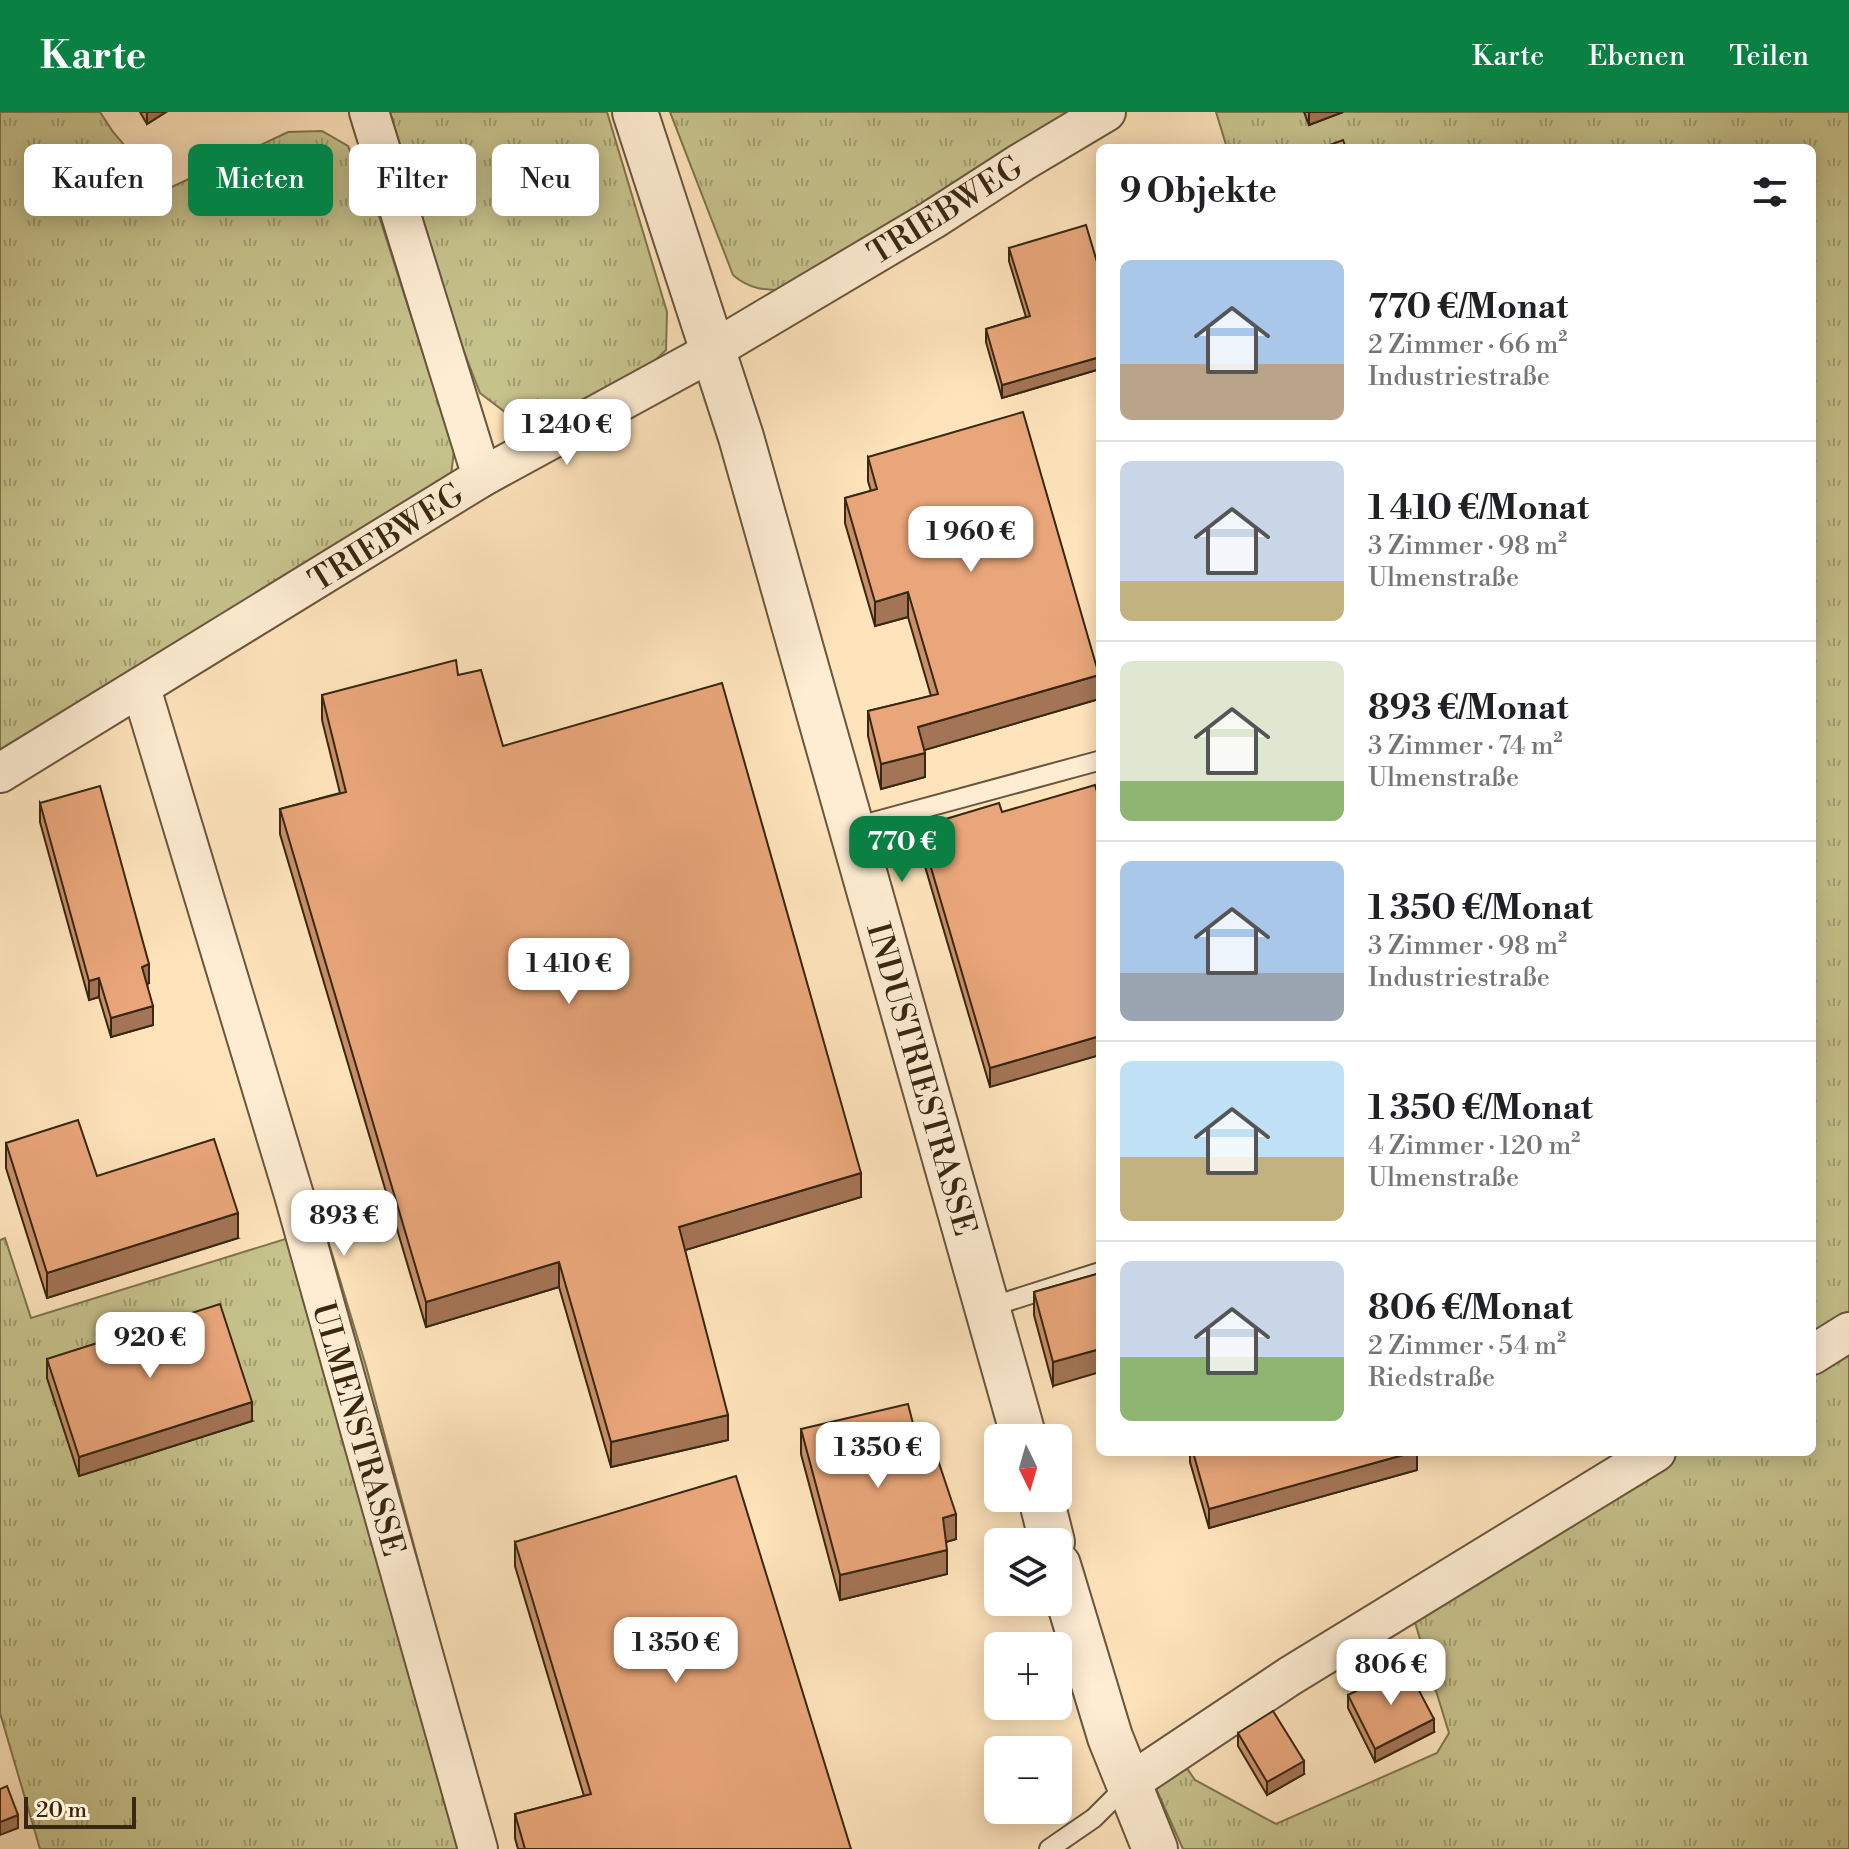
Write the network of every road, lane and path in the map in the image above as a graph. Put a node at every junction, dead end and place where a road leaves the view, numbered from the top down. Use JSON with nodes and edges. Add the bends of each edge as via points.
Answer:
{"nodes":[{"id":1,"x":369,"y":112,"type":"edge"},
{"id":2,"x":635,"y":112,"type":"edge"},
{"id":3,"x":1106,"y":112,"type":"edge"},
{"id":4,"x":714,"y":350,"type":"junction"},
{"id":5,"x":482,"y":477,"type":"junction"},
{"id":6,"x":141,"y":688,"type":"junction"},
{"id":7,"x":1096,"y":762,"type":"edge"},
{"id":8,"x":0,"y":773,"type":"edge"},
{"id":9,"x":851,"y":828,"type":"junction"},
{"id":10,"x":1096,"y":1273,"type":"edge"},
{"id":11,"x":987,"y":1308,"type":"junction"},
{"id":12,"x":1849,"y":1332,"type":"edge"},
{"id":13,"x":1816,"y":1353,"type":"edge"},
{"id":14,"x":1020,"y":1424,"type":"edge"},
{"id":15,"x":1649,"y":1456,"type":"edge"},
{"id":16,"x":1072,"y":1613,"type":"edge"},
{"id":17,"x":1128,"y":1784,"type":"junction"},
{"id":18,"x":478,"y":1849,"type":"edge"},
{"id":19,"x":1049,"y":1849,"type":"edge"},
{"id":20,"x":1155,"y":1849,"type":"edge"}],
"edges":[{"from":1,"to":5,"type":"street"},
{"from":2,"to":4,"type":"street","name":"INDUSTRIESTRASSE"},
{"from":3,"to":4,"type":"street","name":"TRIEBWEG"},
{"from":4,"to":5,"type":"street","name":"TRIEBWEG"},
{"from":4,"to":9,"type":"street","name":"INDUSTRIESTRASSE"},
{"from":5,"to":6,"type":"street","name":"TRIEBWEG"},
{"from":6,"to":8,"type":"street","name":"TRIEBWEG"},
{"from":6,"to":18,"type":"street","name":"ULMENSTRASSE","via":[[294,1195]]},
{"from":7,"to":9,"type":"lane"},
{"from":9,"to":11,"type":"street","name":"INDUSTRIESTRASSE"},
{"from":10,"to":11,"type":"lane"},
{"from":11,"to":14,"type":"street","name":"INDUSTRIESTRASSE"},
{"from":12,"to":13,"type":"street"},
{"from":15,"to":17,"type":"street","via":[[1290,1676]]},
{"from":16,"to":17,"type":"street"},
{"from":17,"to":19,"type":"lane","via":[[1094,1818]]},
{"from":17,"to":20,"type":"street"}]}
